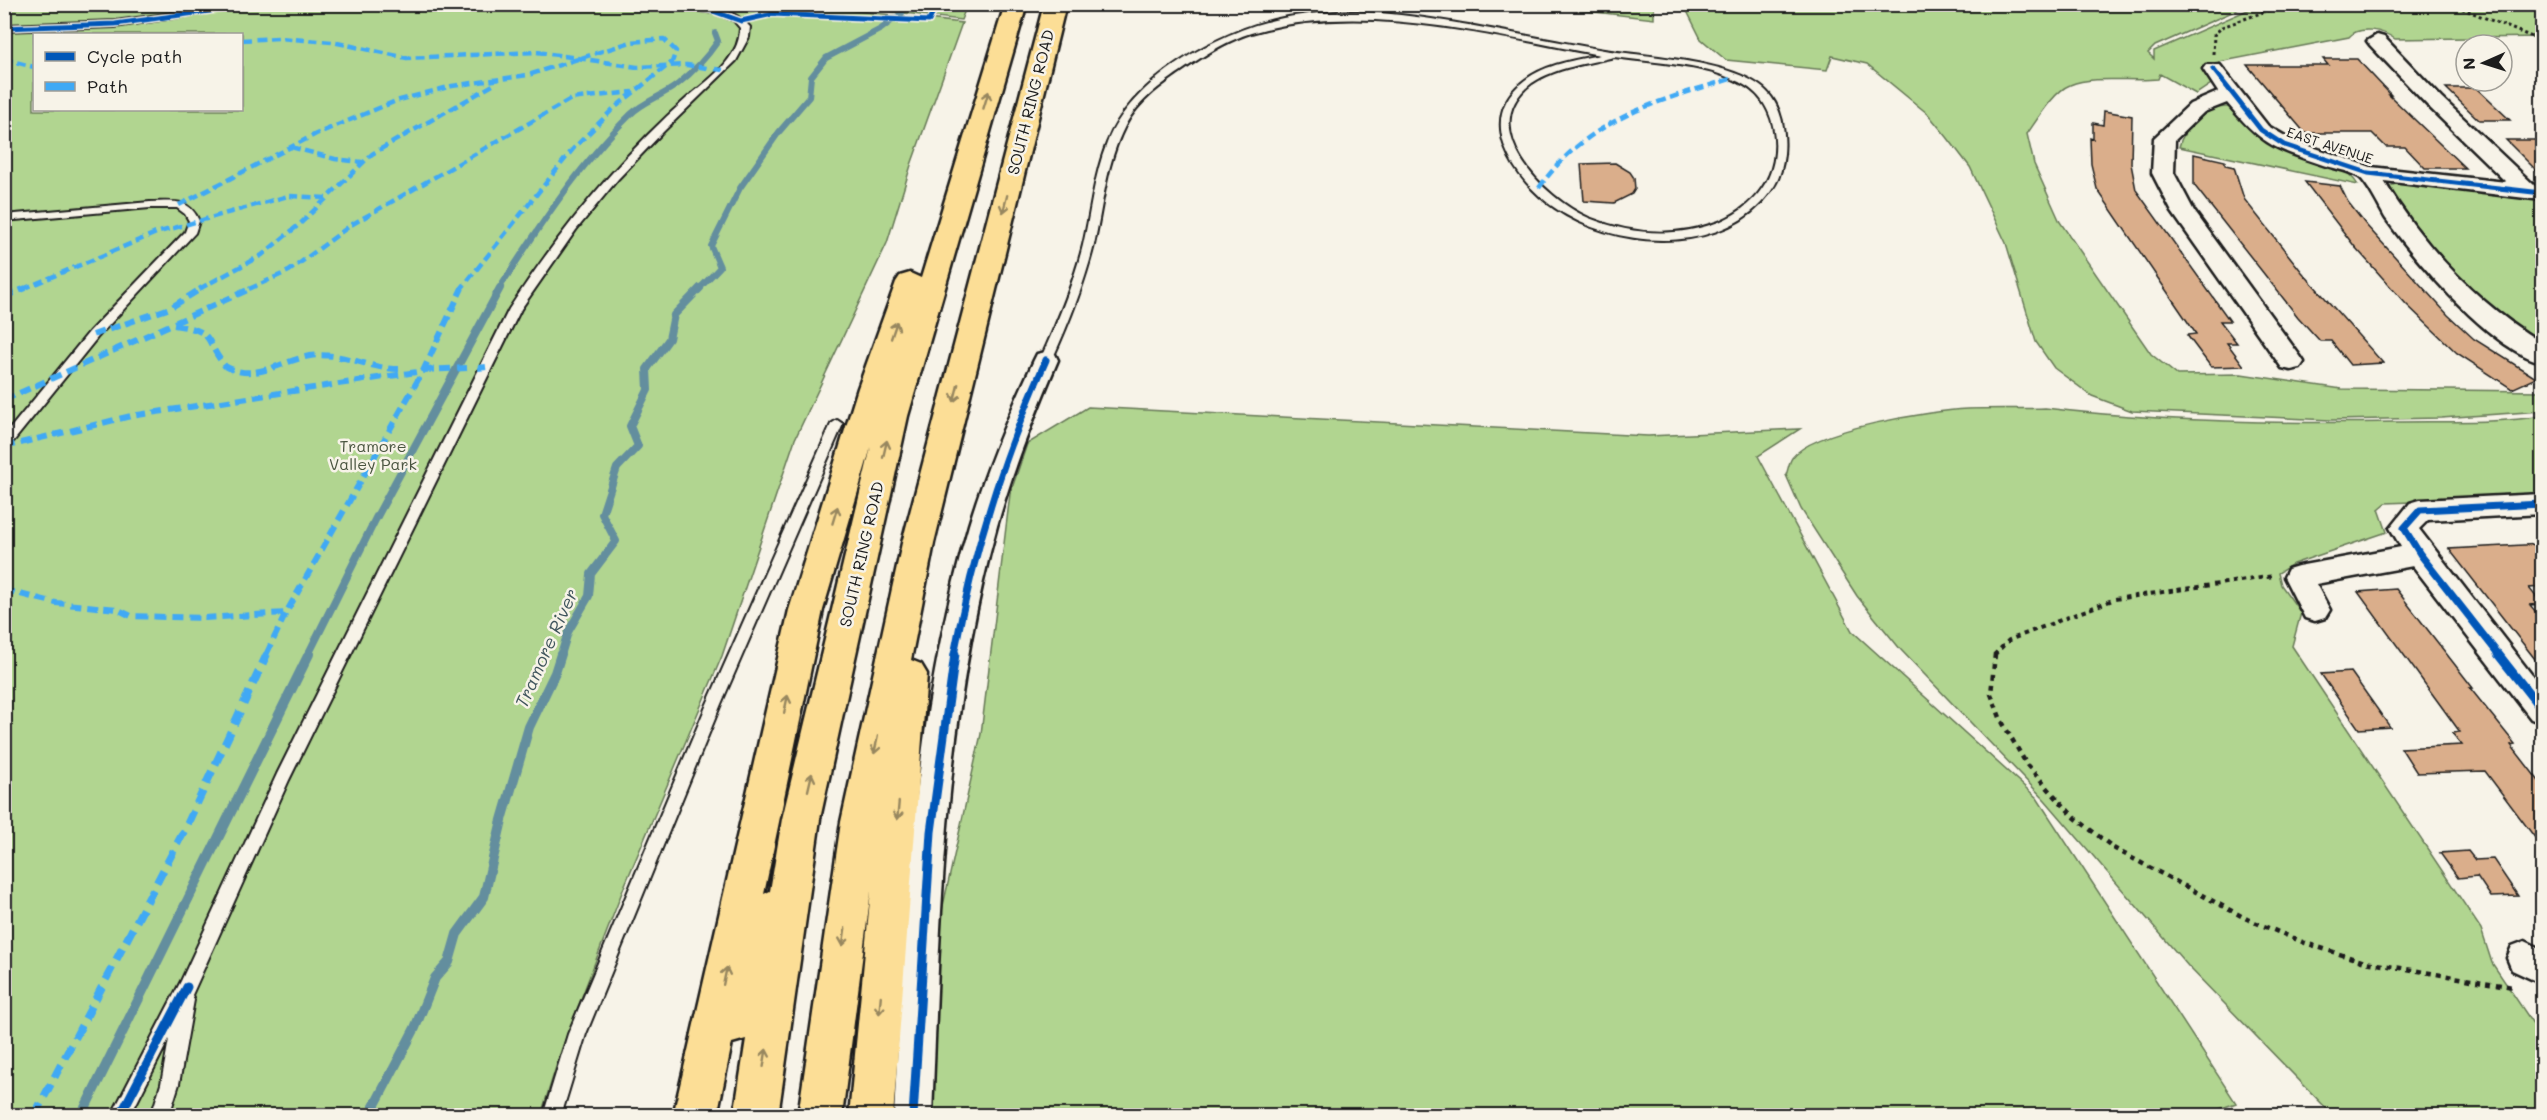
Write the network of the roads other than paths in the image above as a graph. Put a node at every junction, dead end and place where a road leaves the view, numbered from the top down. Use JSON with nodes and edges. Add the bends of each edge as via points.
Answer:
{"nodes":[{"id":1,"x":260,"y":4,"type":"edge"},
{"id":2,"x":656,"y":4,"type":"edge"},
{"id":3,"x":1016,"y":4,"type":"edge"},
{"id":4,"x":1055,"y":4,"type":"edge"},
{"id":5,"x":4,"y":28,"type":"edge"},
{"id":6,"x":20,"y":28,"type":"junction"},
{"id":7,"x":4,"y":39,"type":"edge"},
{"id":8,"x":2377,"y":41,"type":"dead end"},
{"id":9,"x":1614,"y":54,"type":"junction"},
{"id":10,"x":2213,"y":69,"type":"road end"},
{"id":11,"x":2230,"y":94,"type":"junction"},
{"id":12,"x":972,"y":145,"type":"junction"},
{"id":13,"x":2368,"y":172,"type":"junction"},
{"id":14,"x":2536,"y":193,"type":"edge"},
{"id":15,"x":4,"y":218,"type":"edge"},
{"id":16,"x":2542,"y":354,"type":"edge"},
{"id":17,"x":1046,"y":360,"type":"joint"},
{"id":18,"x":2291,"y":362,"type":"dead end"},
{"id":19,"x":837,"y":424,"type":"dead end"},
{"id":20,"x":4,"y":445,"type":"edge"},
{"id":21,"x":2542,"y":504,"type":"edge"},
{"id":22,"x":918,"y":543,"type":"junction"},
{"id":23,"x":2420,"y":554,"type":"junction"},
{"id":24,"x":2315,"y":610,"type":"dead end"},
{"id":25,"x":2542,"y":710,"type":"edge"},
{"id":26,"x":801,"y":819,"type":"junction"},
{"id":27,"x":187,"y":987,"type":"junction"},
{"id":28,"x":120,"y":1116,"type":"edge"},
{"id":29,"x":160,"y":1116,"type":"edge"},
{"id":30,"x":552,"y":1116,"type":"edge"},
{"id":31,"x":694,"y":1116,"type":"edge"},
{"id":32,"x":704,"y":1116,"type":"edge"},
{"id":33,"x":756,"y":1116,"type":"edge"},
{"id":34,"x":820,"y":1116,"type":"edge"},
{"id":35,"x":870,"y":1116,"type":"edge"},
{"id":36,"x":914,"y":1116,"type":"edge"}],
"edges":[{"from":1,"to":6,"type":"lane","via":[[115,24]]},
{"from":2,"to":27,"type":"lane","via":[[731,16],[745,27],[745,42],[723,70],[606,185],[514,309],[282,779]]},
{"from":12,"to":3,"type":"highway","name":"SOUTH RING ROAD","one_way":true},
{"from":4,"to":22,"type":"highway","name":"SOUTH RING ROAD","one_way":true},
{"from":5,"to":6,"type":"lane"},
{"from":6,"to":7,"type":"lane"},
{"from":8,"to":14,"type":"street","name":"EAST AVENUE","via":[[2435,102]]},
{"from":9,"to":9,"type":"lane","via":[[1711,71],[1760,90],[1771,104],[1777,122],[1777,170],[1767,190],[1720,228],[1685,235],[1642,235],[1601,226],[1550,199],[1518,161],[1505,136],[1505,116],[1525,84],[1543,73]]},
{"from":9,"to":17,"type":"lane","via":[[1413,17],[1336,12],[1256,27],[1191,58],[1131,109],[1101,178],[1074,299]]},
{"from":10,"to":11,"type":"street","name":"EAST AVENUE"},
{"from":11,"to":13,"type":"street","name":"EAST AVENUE","via":[[2273,140]]},
{"from":11,"to":18,"type":"street","via":[[2197,108],[2165,138],[2163,173],[2183,212]]},
{"from":26,"to":12,"type":"highway","name":"SOUTH RING ROAD","one_way":true,"via":[[893,416]]},
{"from":31,"to":12,"type":"highway","one_way":true,"via":[[806,610],[873,388],[920,255]]},
{"from":13,"to":14,"type":"street","name":"EAST AVENUE"},
{"from":13,"to":16,"type":"street","via":[[2387,206],[2457,289],[2497,325]]},
{"from":15,"to":20,"type":"lane","via":[[179,205],[190,212],[194,221],[190,233],[93,335]]},
{"from":17,"to":36,"type":"street","via":[[992,495],[952,666],[921,966]]},
{"from":19,"to":30,"type":"lane","via":[[714,704],[577,1034]]},
{"from":21,"to":23,"type":"street","via":[[2421,510],[2404,528]]},
{"from":22,"to":34,"type":"highway","name":"SOUTH RING ROAD","one_way":true,"via":[[860,822]]},
{"from":22,"to":35,"type":"highway","one_way":true},
{"from":23,"to":24,"type":"street","via":[[2298,577]]},
{"from":23,"to":25,"type":"street"},
{"from":26,"to":32,"type":"highway"},
{"from":33,"to":26,"type":"highway","name":"SOUTH RING ROAD","one_way":true},
{"from":27,"to":28,"type":"lane"},
{"from":27,"to":29,"type":"lane","via":[[170,1084]]}]}
